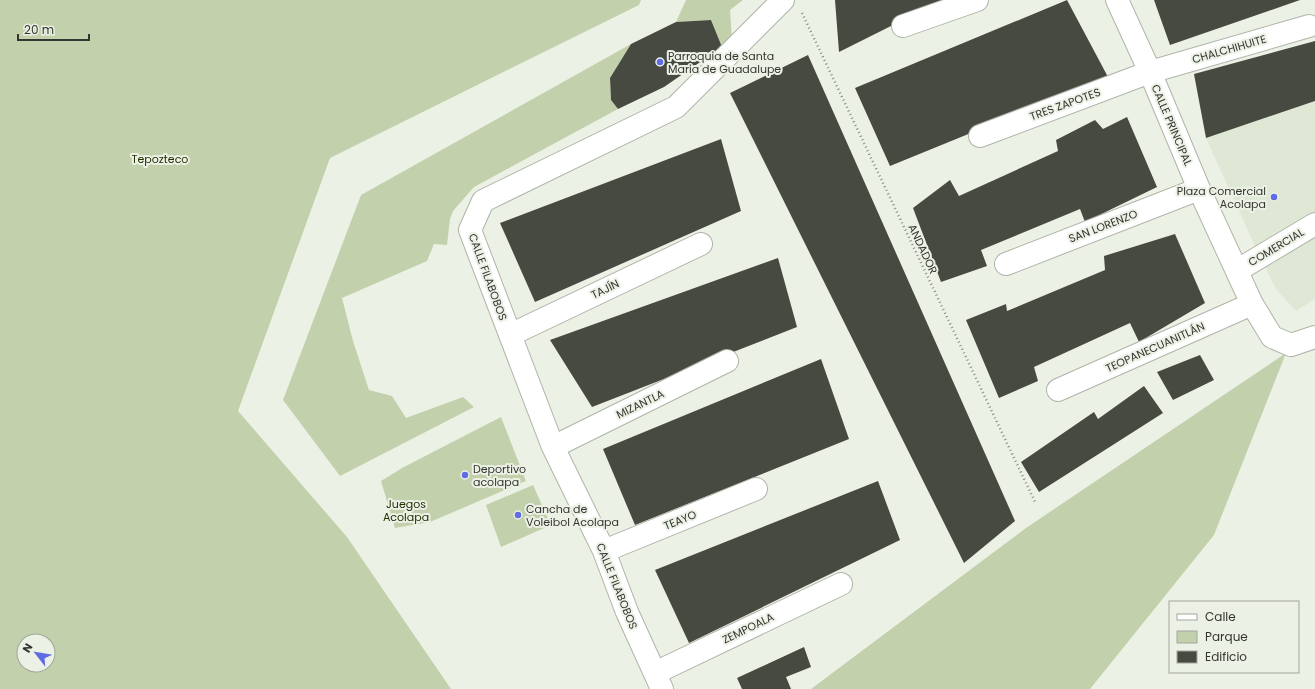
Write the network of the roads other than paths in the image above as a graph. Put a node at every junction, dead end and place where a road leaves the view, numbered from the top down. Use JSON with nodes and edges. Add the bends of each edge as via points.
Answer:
{"nodes":[{"id":1,"x":977,"y":0,"type":"edge"},
{"id":2,"x":1117,"y":0,"type":"edge"},
{"id":3,"x":791,"y":4,"type":"edge"},
{"id":4,"x":903,"y":26,"type":"dead end"},
{"id":5,"x":1309,"y":26,"type":"dead end"},
{"id":6,"x":1150,"y":72,"type":"junction"},
{"id":7,"x":980,"y":136,"type":"dead end"},
{"id":8,"x":1199,"y":189,"type":"junction"},
{"id":9,"x":1315,"y":224,"type":"edge"},
{"id":10,"x":701,"y":244,"type":"dead end"},
{"id":11,"x":1006,"y":264,"type":"dead end"},
{"id":12,"x":1238,"y":270,"type":"junction"},
{"id":13,"x":1252,"y":304,"type":"junction"},
{"id":14,"x":510,"y":335,"type":"junction"},
{"id":15,"x":1315,"y":337,"type":"edge"},
{"id":16,"x":727,"y":361,"type":"dead end"},
{"id":17,"x":1058,"y":390,"type":"dead end"},
{"id":18,"x":553,"y":447,"type":"junction"},
{"id":19,"x":756,"y":489,"type":"dead end"},
{"id":20,"x":604,"y":551,"type":"junction"},
{"id":21,"x":841,"y":584,"type":"dead end"},
{"id":22,"x":659,"y":681,"type":"edge"}],
"edges":[{"from":1,"to":4,"type":"street"},
{"from":2,"to":6,"type":"street","name":"CALLE PRINCIPAL"},
{"from":3,"to":14,"type":"street","name":"CALLE FILABOBOS","via":[[676,107],[483,202],[470,230]]},
{"from":5,"to":6,"type":"street","name":"CHALCHIHUITE"},
{"from":6,"to":7,"type":"street","name":"TRES ZAPOTES"},
{"from":6,"to":8,"type":"street","name":"CALLE PRINCIPAL"},
{"from":8,"to":11,"type":"street","name":"SAN LORENZO"},
{"from":8,"to":12,"type":"street","name":"CALLE PRINCIPAL"},
{"from":9,"to":12,"type":"street","name":"COMERCIAL"},
{"from":10,"to":14,"type":"street","name":"TAJÍN"},
{"from":12,"to":13,"type":"street","name":"CALLE PRINCIPAL"},
{"from":13,"to":15,"type":"street","name":"CALLE PRINCIPAL","via":[[1272,337],[1291,345]]},
{"from":13,"to":17,"type":"street","name":"TEOPANECUANITLÁN"},
{"from":14,"to":18,"type":"street","name":"CALLE FILABOBOS"},
{"from":16,"to":18,"type":"street","name":"MIZANTLA"},
{"from":18,"to":20,"type":"street","name":"CALLE FILABOBOS"},
{"from":19,"to":20,"type":"street","name":"TEAYO"},
{"from":20,"to":22,"type":"street","name":"CALLE FILABOBOS","via":[[627,612]]},
{"from":21,"to":22,"type":"street","name":"ZEMPOALA"}]}
